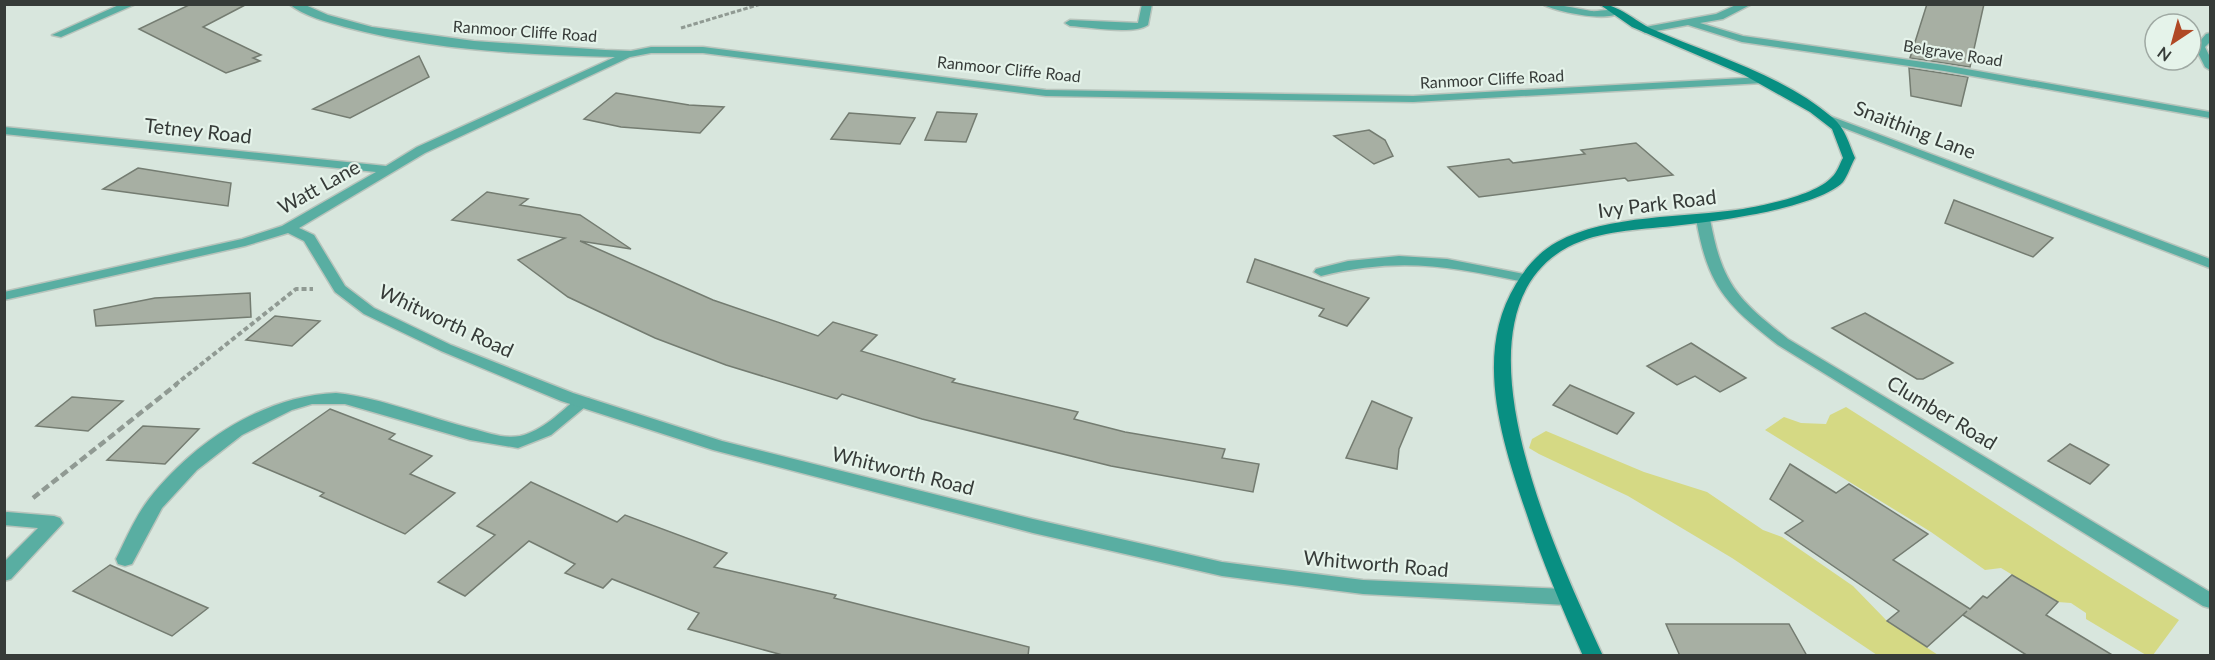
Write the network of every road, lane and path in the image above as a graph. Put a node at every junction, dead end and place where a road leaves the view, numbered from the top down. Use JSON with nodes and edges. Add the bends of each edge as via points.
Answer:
{"nodes":[{"id":1,"x":131,"y":4,"type":"edge"},
{"id":2,"x":300,"y":4,"type":"edge"},
{"id":3,"x":1147,"y":4,"type":"edge"},
{"id":4,"x":1547,"y":4,"type":"edge"},
{"id":5,"x":1604,"y":4,"type":"edge"},
{"id":6,"x":1747,"y":4,"type":"edge"},
{"id":7,"x":295,"y":5,"type":"edge"},
{"id":8,"x":1614,"y":13,"type":"junction"},
{"id":9,"x":1070,"y":23,"type":"dead end"},
{"id":10,"x":1692,"y":24,"type":"junction"},
{"id":11,"x":1645,"y":30,"type":"junction"},
{"id":12,"x":57,"y":35,"type":"dead end"},
{"id":13,"x":2211,"y":36,"type":"edge"},
{"id":14,"x":631,"y":54,"type":"junction"},
{"id":15,"x":2211,"y":67,"type":"edge"},
{"id":16,"x":1763,"y":80,"type":"junction"},
{"id":17,"x":2211,"y":115,"type":"edge"},
{"id":18,"x":1827,"y":118,"type":"junction"},
{"id":19,"x":4,"y":130,"type":"edge"},
{"id":20,"x":388,"y":170,"type":"junction"},
{"id":21,"x":1703,"y":219,"type":"junction"},
{"id":22,"x":289,"y":228,"type":"junction"},
{"id":23,"x":2211,"y":264,"type":"edge"},
{"id":24,"x":1321,"y":272,"type":"dead end"},
{"id":25,"x":1524,"y":279,"type":"junction"},
{"id":26,"x":296,"y":289,"type":"dead end"},
{"id":27,"x":4,"y":296,"type":"edge"},
{"id":28,"x":584,"y":402,"type":"junction"},
{"id":29,"x":7,"y":519,"type":"joint"},
{"id":30,"x":125,"y":559,"type":"dead end"},
{"id":31,"x":4,"y":574,"type":"edge"},
{"id":32,"x":1566,"y":597,"type":"junction"},
{"id":33,"x":2211,"y":601,"type":"edge"},
{"id":34,"x":1593,"y":656,"type":"edge"}],
"edges":[{"from":1,"to":12,"type":"street"},
{"from":2,"to":7,"type":"street"},
{"from":3,"to":9,"type":"street","via":[[1143,25]]},
{"from":4,"to":8,"type":"street","via":[[1593,14]]},
{"from":5,"to":8,"type":"street","name":"Snaithing Lane"},
{"from":6,"to":10,"type":"street"},
{"from":7,"to":14,"type":"street","name":"Ranmoor Cliffe Road","via":[[330,21],[402,35],[502,48]]},
{"from":8,"to":11,"type":"street","name":"Snaithing Lane"},
{"from":10,"to":11,"type":"street"},
{"from":10,"to":17,"type":"street","name":"Belgrave Road","via":[[1742,39],[1944,68]]},
{"from":11,"to":16,"type":"street","name":"Snaithing Lane"},
{"from":13,"to":15,"type":"street","via":[[2200,47]]},
{"from":14,"to":16,"type":"street","name":"Ranmoor Cliffe Road","via":[[704,50],[1046,93],[1413,99]]},
{"from":14,"to":20,"type":"street","name":"Watt Lane","via":[[421,150]]},
{"from":16,"to":18,"type":"street","name":"Snaithing Lane"},
{"from":18,"to":21,"type":"street","name":"Ivy Park Road","via":[[1842,135],[1849,155],[1845,173],[1839,179],[1817,193],[1785,205]]},
{"from":18,"to":23,"type":"street","name":"Snaithing Lane"},
{"from":19,"to":20,"type":"street","name":"Tetney Road"},
{"from":20,"to":22,"type":"street","name":"Watt Lane"},
{"from":21,"to":25,"type":"street","name":"Ivy Park Road","via":[[1630,225],[1579,237],[1549,253]]},
{"from":21,"to":33,"type":"street","name":"Clumber Road","via":[[1720,285],[1743,312],[1783,342]]},
{"from":22,"to":27,"type":"street","name":"Watt Lane","via":[[234,245]]},
{"from":22,"to":28,"type":"street","name":"Whitworth Road","via":[[309,238],[340,289],[369,311],[446,348]]},
{"from":24,"to":25,"type":"street","via":[[1369,260],[1400,260],[1461,265]]},
{"from":25,"to":32,"type":"street","name":"Ivy Park Road","via":[[1506,323],[1507,413],[1513,448]]},
{"from":26,"to":29,"type":"path"},
{"from":28,"to":30,"type":"street","via":[[541,435],[516,442],[337,398],[309,399],[260,418],[210,448],[155,505]]},
{"from":28,"to":32,"type":"street","name":"Whitworth Road","via":[[741,452],[1222,569],[1363,587]]},
{"from":29,"to":31,"type":"street","via":[[54,523]]},
{"from":32,"to":34,"type":"street","name":"Ivy Park Road"}]}
